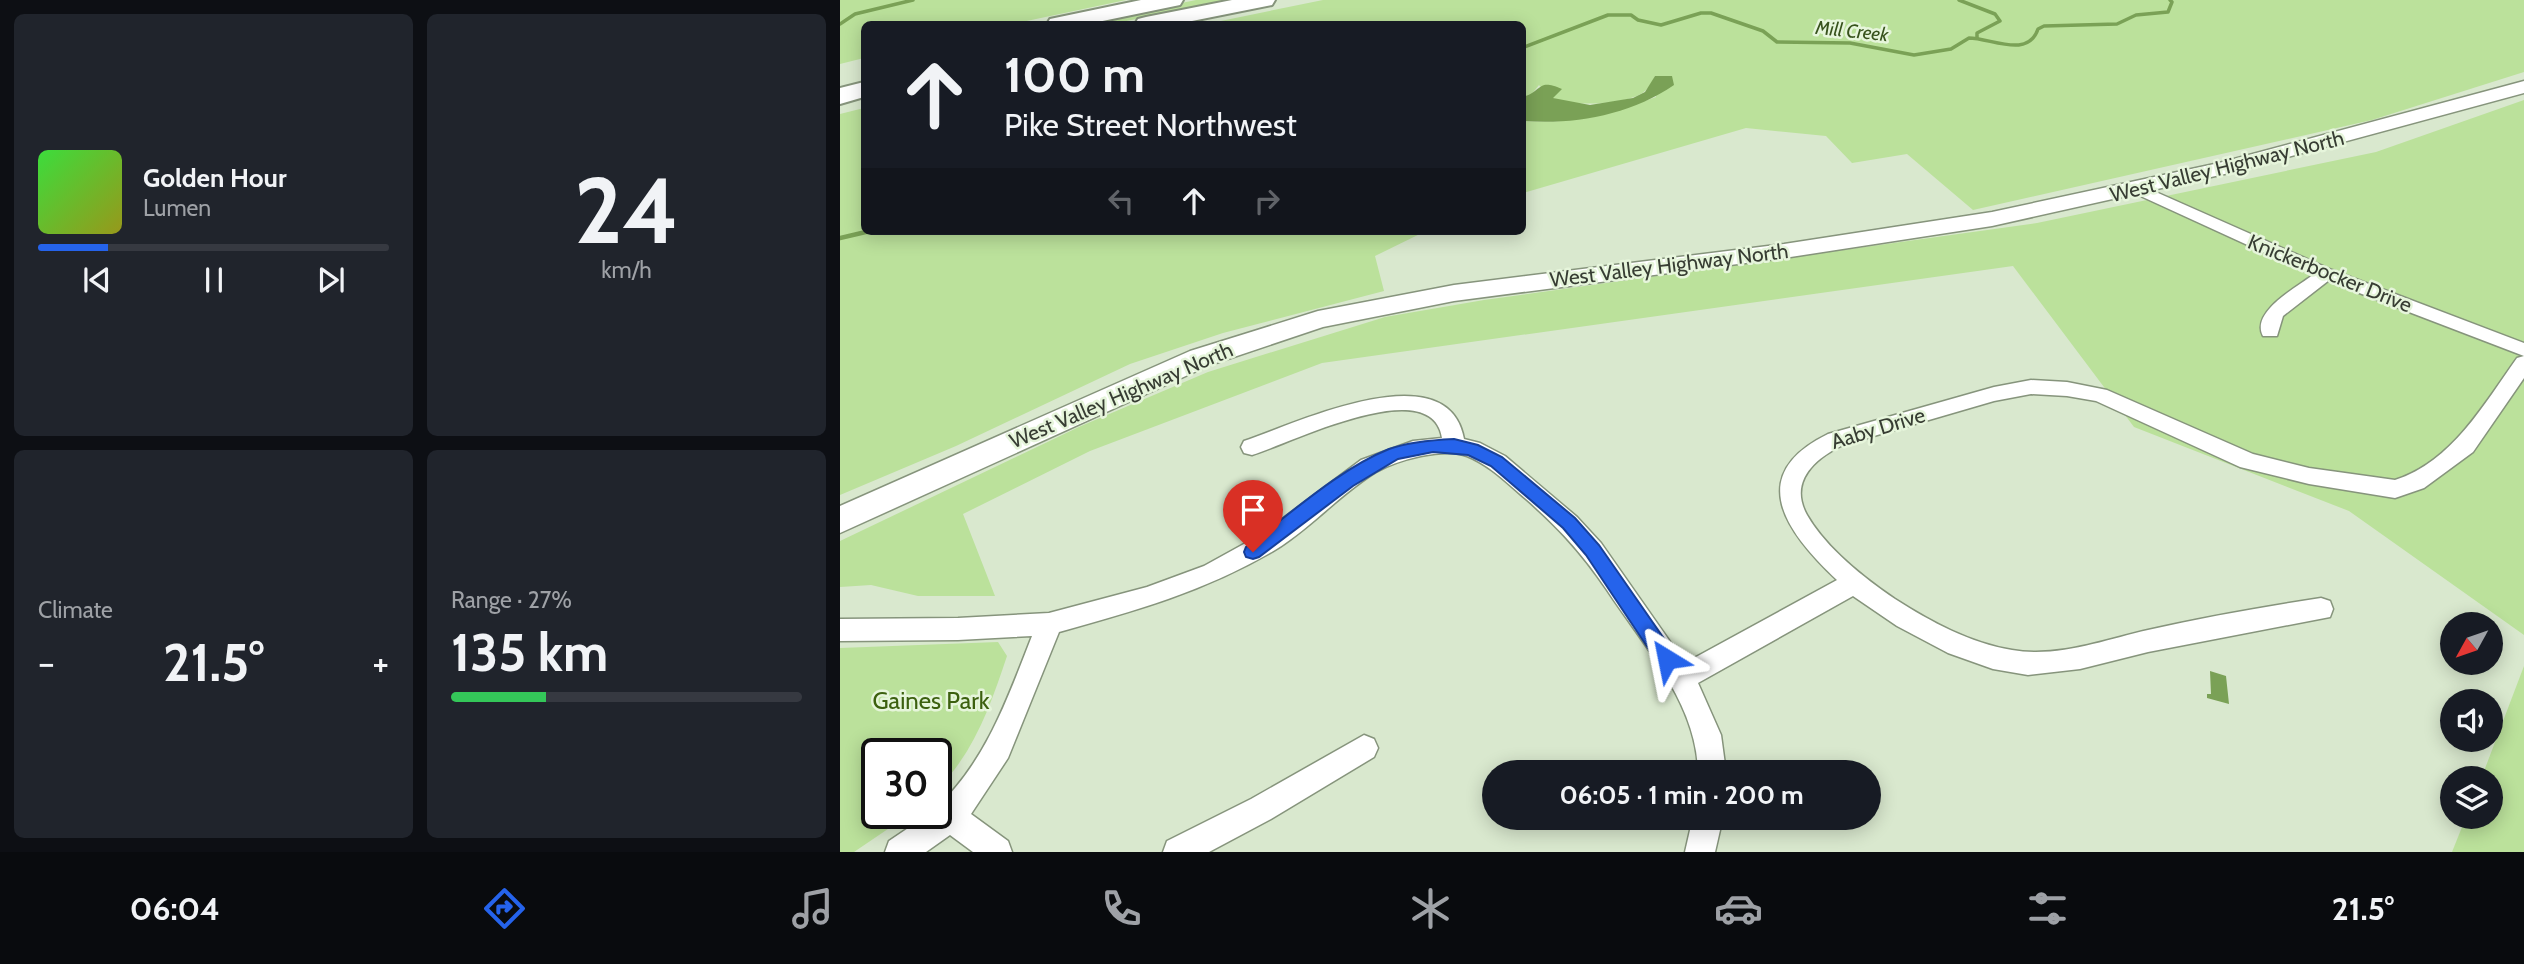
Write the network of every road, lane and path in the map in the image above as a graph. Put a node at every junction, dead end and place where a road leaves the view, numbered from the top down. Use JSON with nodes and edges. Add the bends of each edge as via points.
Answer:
{"nodes":[{"id":1,"x":1172,"y":0,"type":"edge"},
{"id":2,"x":1264,"y":0,"type":"edge"},
{"id":3,"x":1072,"y":21,"type":"edge"},
{"id":4,"x":1161,"y":21,"type":"edge"},
{"id":5,"x":861,"y":71,"type":"edge"},
{"id":6,"x":840,"y":76,"type":"edge"},
{"id":7,"x":2524,"y":87,"type":"edge"},
{"id":8,"x":861,"y":91,"type":"edge"},
{"id":9,"x":840,"y":96,"type":"edge"},
{"id":10,"x":2140,"y":190,"type":"junction"},
{"id":11,"x":2326,"y":274,"type":"junction"},
{"id":12,"x":2270,"y":332,"type":"dead end"},
{"id":13,"x":2524,"y":350,"type":"edge"},
{"id":14,"x":2524,"y":363,"type":"edge"},
{"id":15,"x":1454,"y":445,"type":"junction"},
{"id":16,"x":1252,"y":447,"type":"dead end"},
{"id":17,"x":840,"y":520,"type":"edge"},
{"id":18,"x":1854,"y":583,"type":"junction"},
{"id":19,"x":2321,"y":610,"type":"dead end"},
{"id":20,"x":1049,"y":624,"type":"junction"},
{"id":21,"x":840,"y":631,"type":"edge"},
{"id":22,"x":1681,"y":679,"type":"junction"},
{"id":23,"x":1364,"y":748,"type":"dead end"},
{"id":24,"x":1713,"y":760,"type":"edge"},
{"id":25,"x":952,"y":814,"type":"edge"},
{"id":26,"x":952,"y":818,"type":"edge"},
{"id":27,"x":932,"y":829,"type":"edge"},
{"id":28,"x":1705,"y":830,"type":"edge"},
{"id":29,"x":900,"y":852,"type":"edge"},
{"id":30,"x":997,"y":852,"type":"edge"},
{"id":31,"x":1178,"y":852,"type":"edge"},
{"id":32,"x":1700,"y":852,"type":"edge"}],
"edges":[{"from":1,"to":3,"type":"highway"},
{"from":2,"to":4,"type":"highway"},
{"from":5,"to":6,"type":"highway"},
{"from":7,"to":10,"type":"main road","name":"West Valley Highway North"},
{"from":8,"to":9,"type":"highway"},
{"from":10,"to":11,"type":"street","name":"Knickerbocker Drive"},
{"from":10,"to":17,"type":"main road","name":"West Valley Highway North","via":[[1918,231],[1485,289],[1332,316],[1199,358]]},
{"from":11,"to":12,"type":"street","via":[[2276,312],[2270,319]]},
{"from":11,"to":13,"type":"street","name":"Knickerbocker Drive"},
{"from":14,"to":18,"type":"street","name":"Aaby Drive","via":[[2465,446],[2416,482],[2395,489],[2309,477],[2248,461],[2100,395],[2067,389],[2031,387],[1994,394],[1836,439],[1812,450],[1796,466],[1790,488],[1795,514]]},
{"from":15,"to":16,"type":"street","via":[[1445,416],[1434,409],[1396,402]]},
{"from":15,"to":20,"type":"street","via":[[1413,449],[1369,466],[1270,541],[1213,573],[1148,597]]},
{"from":15,"to":22,"type":"street","via":[[1497,461],[1569,523]]},
{"from":18,"to":19,"type":"street","name":"Aaby Drive","via":[[1941,639],[2014,663],[2048,663],[2227,624]]},
{"from":18,"to":22,"type":"street"},
{"from":20,"to":21,"type":"street"},
{"from":20,"to":25,"type":"street","via":[[1002,739]]},
{"from":22,"to":24,"type":"street","via":[[1705,722]]},
{"from":23,"to":31,"type":"street"},
{"from":26,"to":30,"type":"street"},
{"from":27,"to":29,"type":"street"},
{"from":28,"to":32,"type":"street"}]}
